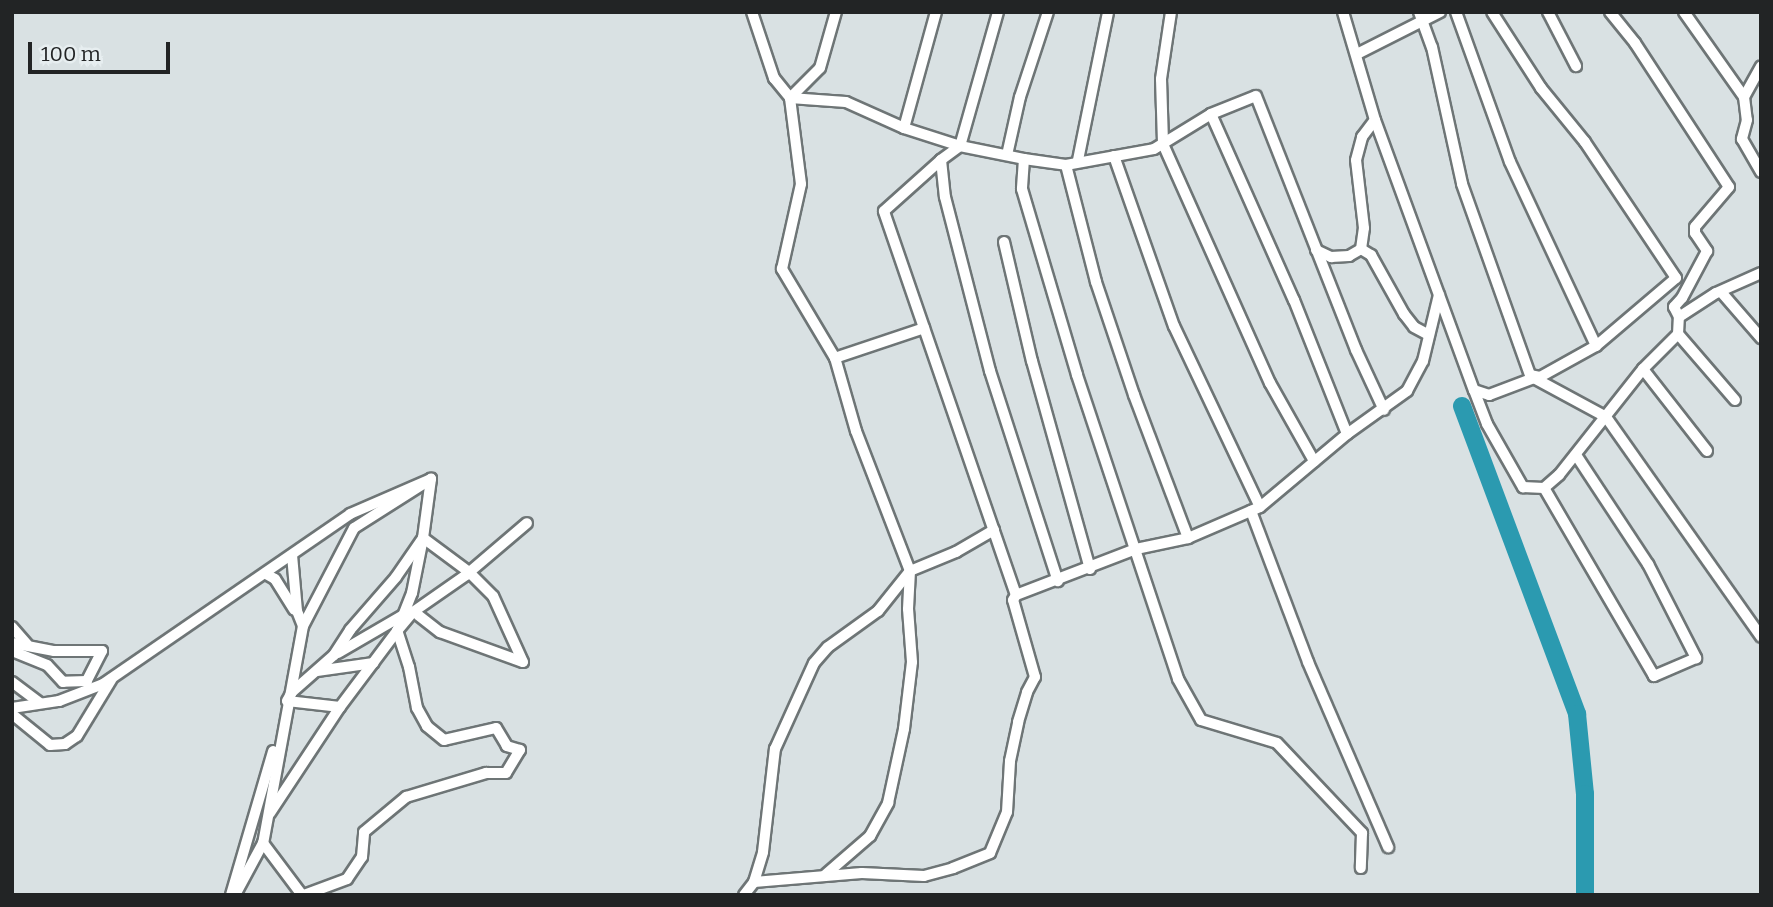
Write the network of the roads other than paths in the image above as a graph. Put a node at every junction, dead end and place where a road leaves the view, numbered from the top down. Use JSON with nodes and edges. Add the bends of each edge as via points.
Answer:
{"nodes":[{"id":1,"x":752,"y":12,"type":"edge"},
{"id":2,"x":836,"y":12,"type":"edge"},
{"id":3,"x":936,"y":12,"type":"edge"},
{"id":4,"x":998,"y":12,"type":"edge"},
{"id":5,"x":1048,"y":12,"type":"edge"},
{"id":6,"x":1108,"y":12,"type":"edge"},
{"id":7,"x":1171,"y":12,"type":"edge"},
{"id":8,"x":1343,"y":12,"type":"edge"},
{"id":9,"x":1440,"y":12,"type":"edge"},
{"id":10,"x":1456,"y":12,"type":"edge"},
{"id":11,"x":1492,"y":12,"type":"edge"},
{"id":12,"x":1548,"y":12,"type":"edge"},
{"id":13,"x":1610,"y":12,"type":"edge"},
{"id":14,"x":1684,"y":12,"type":"edge"},
{"id":15,"x":1421,"y":16,"type":"edge"},
{"id":16,"x":1357,"y":54,"type":"junction"},
{"id":17,"x":1576,"y":66,"type":"dead end"},
{"id":18,"x":1761,"y":66,"type":"edge"},
{"id":19,"x":1744,"y":97,"type":"junction"},
{"id":20,"x":790,"y":98,"type":"junction"},
{"id":21,"x":1210,"y":114,"type":"junction"},
{"id":22,"x":1375,"y":120,"type":"junction"},
{"id":23,"x":904,"y":128,"type":"junction"},
{"id":24,"x":1163,"y":144,"type":"junction"},
{"id":25,"x":960,"y":146,"type":"junction"},
{"id":26,"x":1007,"y":155,"type":"junction"},
{"id":27,"x":1114,"y":156,"type":"junction"},
{"id":28,"x":1024,"y":159,"type":"junction"},
{"id":29,"x":941,"y":160,"type":"junction"},
{"id":30,"x":1078,"y":160,"type":"junction"},
{"id":31,"x":1066,"y":164,"type":"junction"},
{"id":32,"x":1761,"y":172,"type":"edge"},
{"id":33,"x":1004,"y":242,"type":"dead end"},
{"id":34,"x":1361,"y":249,"type":"junction"},
{"id":35,"x":1316,"y":250,"type":"junction"},
{"id":36,"x":1761,"y":273,"type":"edge"},
{"id":37,"x":1722,"y":293,"type":"junction"},
{"id":38,"x":1439,"y":295,"type":"junction"},
{"id":39,"x":1679,"y":317,"type":"junction"},
{"id":40,"x":924,"y":328,"type":"junction"},
{"id":41,"x":1678,"y":334,"type":"junction"},
{"id":42,"x":1429,"y":335,"type":"junction"},
{"id":43,"x":1761,"y":338,"type":"edge"},
{"id":44,"x":1596,"y":346,"type":"junction"},
{"id":45,"x":835,"y":358,"type":"junction"},
{"id":46,"x":1643,"y":369,"type":"junction"},
{"id":47,"x":1534,"y":378,"type":"junction"},
{"id":48,"x":1474,"y":390,"type":"junction"},
{"id":49,"x":1735,"y":400,"type":"dead end"},
{"id":50,"x":1384,"y":410,"type":"junction"},
{"id":51,"x":1606,"y":416,"type":"junction"},
{"id":52,"x":1347,"y":434,"type":"junction"},
{"id":53,"x":1707,"y":451,"type":"dead end"},
{"id":54,"x":1576,"y":455,"type":"junction"},
{"id":55,"x":1314,"y":461,"type":"junction"},
{"id":56,"x":431,"y":479,"type":"junction"},
{"id":57,"x":1544,"y":488,"type":"junction"},
{"id":58,"x":1255,"y":509,"type":"junction"},
{"id":59,"x":527,"y":523,"type":"dead end"},
{"id":60,"x":993,"y":530,"type":"junction"},
{"id":61,"x":1188,"y":537,"type":"junction"},
{"id":62,"x":423,"y":538,"type":"junction"},
{"id":63,"x":1136,"y":550,"type":"junction"},
{"id":64,"x":292,"y":555,"type":"junction"},
{"id":65,"x":1090,"y":569,"type":"junction"},
{"id":66,"x":910,"y":570,"type":"junction"},
{"id":67,"x":470,"y":572,"type":"junction"},
{"id":68,"x":266,"y":574,"type":"junction"},
{"id":69,"x":1058,"y":581,"type":"junction"},
{"id":70,"x":1016,"y":595,"type":"junction"},
{"id":71,"x":405,"y":614,"type":"junction"},
{"id":72,"x":418,"y":615,"type":"dead end"},
{"id":73,"x":302,"y":622,"type":"junction"},
{"id":74,"x":12,"y":627,"type":"edge"},
{"id":75,"x":397,"y":631,"type":"junction"},
{"id":76,"x":1761,"y":637,"type":"edge"},
{"id":77,"x":12,"y":643,"type":"edge"},
{"id":78,"x":27,"y":645,"type":"junction"},
{"id":79,"x":12,"y":651,"type":"edge"},
{"id":80,"x":334,"y":655,"type":"junction"},
{"id":81,"x":373,"y":663,"type":"junction"},
{"id":82,"x":316,"y":671,"type":"junction"},
{"id":83,"x":112,"y":679,"type":"junction"},
{"id":84,"x":12,"y":682,"type":"edge"},
{"id":85,"x":40,"y":703,"type":"junction"},
{"id":86,"x":287,"y":703,"type":"junction"},
{"id":87,"x":340,"y":707,"type":"junction"},
{"id":88,"x":12,"y":708,"type":"edge"},
{"id":89,"x":12,"y":714,"type":"edge"},
{"id":90,"x":289,"y":784,"type":"junction"},
{"id":91,"x":268,"y":817,"type":"junction"},
{"id":92,"x":264,"y":844,"type":"junction"},
{"id":93,"x":1388,"y":847,"type":"dead end"},
{"id":94,"x":1361,"y":868,"type":"dead end"},
{"id":95,"x":822,"y":877,"type":"junction"},
{"id":96,"x":754,"y":882,"type":"junction"},
{"id":97,"x":233,"y":895,"type":"edge"},
{"id":98,"x":303,"y":895,"type":"edge"},
{"id":99,"x":744,"y":895,"type":"edge"}],
"edges":[{"from":1,"to":20,"type":"street","via":[[774,78]]},
{"from":2,"to":20,"type":"street","via":[[820,68]]},
{"from":3,"to":23,"type":"street"},
{"from":4,"to":25,"type":"street"},
{"from":5,"to":26,"type":"street"},
{"from":6,"to":30,"type":"street"},
{"from":7,"to":24,"type":"street","via":[[1161,79]]},
{"from":8,"to":16,"type":"street"},
{"from":9,"to":15,"type":"street"},
{"from":10,"to":44,"type":"street","via":[[1510,162]]},
{"from":11,"to":44,"type":"street","via":[[1676,278]]},
{"from":12,"to":17,"type":"street"},
{"from":13,"to":39,"type":"street","via":[[1729,187],[1695,227],[1707,251],[1674,307]]},
{"from":14,"to":19,"type":"street"},
{"from":15,"to":16,"type":"street"},
{"from":15,"to":47,"type":"street","via":[[1462,184]]},
{"from":16,"to":22,"type":"street"},
{"from":18,"to":19,"type":"street"},
{"from":19,"to":32,"type":"street","via":[[1747,120],[1742,139]]},
{"from":20,"to":23,"type":"street","via":[[846,102]]},
{"from":20,"to":45,"type":"street","via":[[801,184],[782,269]]},
{"from":21,"to":24,"type":"street"},
{"from":21,"to":35,"type":"street","via":[[1256,96]]},
{"from":21,"to":52,"type":"street","via":[[1294,300]]},
{"from":22,"to":34,"type":"street","via":[[1362,137],[1356,160],[1364,228]]},
{"from":22,"to":38,"type":"street"},
{"from":23,"to":25,"type":"street"},
{"from":24,"to":27,"type":"street"},
{"from":24,"to":55,"type":"street","via":[[1270,383]]},
{"from":25,"to":26,"type":"street"},
{"from":25,"to":29,"type":"street"},
{"from":26,"to":28,"type":"street"},
{"from":27,"to":30,"type":"street"},
{"from":27,"to":58,"type":"street","via":[[1174,326]]},
{"from":28,"to":31,"type":"street"},
{"from":28,"to":63,"type":"street","via":[[1022,189],[1101,451]]},
{"from":29,"to":40,"type":"street","via":[[884,211]]},
{"from":29,"to":69,"type":"street","via":[[951,225],[990,371]]},
{"from":30,"to":31,"type":"street"},
{"from":31,"to":61,"type":"street","via":[[1096,282]]},
{"from":33,"to":65,"type":"street","via":[[1046,416]]},
{"from":34,"to":35,"type":"street","via":[[1349,256],[1331,257]]},
{"from":34,"to":42,"type":"street","via":[[1371,255],[1414,327]]},
{"from":35,"to":50,"type":"street"},
{"from":36,"to":37,"type":"street"},
{"from":37,"to":39,"type":"street"},
{"from":37,"to":43,"type":"street"},
{"from":38,"to":42,"type":"street"},
{"from":38,"to":48,"type":"street"},
{"from":39,"to":41,"type":"street"},
{"from":40,"to":45,"type":"street"},
{"from":40,"to":60,"type":"street"},
{"from":41,"to":46,"type":"street"},
{"from":41,"to":49,"type":"street"},
{"from":42,"to":50,"type":"street","via":[[1423,360],[1407,391]]},
{"from":44,"to":47,"type":"street"},
{"from":45,"to":66,"type":"street","via":[[856,431]]},
{"from":46,"to":51,"type":"street"},
{"from":46,"to":53,"type":"street"},
{"from":47,"to":48,"type":"street","via":[[1489,395]]},
{"from":47,"to":51,"type":"street"},
{"from":48,"to":57,"type":"street","via":[[1487,424],[1523,488]]},
{"from":50,"to":52,"type":"street"},
{"from":51,"to":54,"type":"street"},
{"from":51,"to":76,"type":"street"},
{"from":52,"to":55,"type":"street"},
{"from":54,"to":57,"type":"street"},
{"from":54,"to":57,"type":"street","via":[[1648,564],[1696,658],[1654,676]]},
{"from":55,"to":58,"type":"street"},
{"from":56,"to":62,"type":"street"},
{"from":56,"to":64,"type":"street","via":[[350,513]]},
{"from":56,"to":73,"type":"street","via":[[354,528]]},
{"from":58,"to":61,"type":"street"},
{"from":58,"to":93,"type":"street","via":[[1308,662]]},
{"from":59,"to":67,"type":"street"},
{"from":60,"to":66,"type":"street","via":[[956,552]]},
{"from":60,"to":70,"type":"street"},
{"from":61,"to":63,"type":"street"},
{"from":62,"to":67,"type":"street"},
{"from":62,"to":71,"type":"street"},
{"from":62,"to":80,"type":"street"},
{"from":63,"to":65,"type":"street"},
{"from":63,"to":94,"type":"street","via":[[1178,679],[1201,720],[1277,743],[1362,833]]},
{"from":64,"to":68,"type":"street"},
{"from":64,"to":73,"type":"street"},
{"from":65,"to":69,"type":"street"},
{"from":66,"to":95,"type":"street","via":[[912,662],[888,803],[870,836]]},
{"from":66,"to":96,"type":"street","via":[[878,611],[828,647],[803,684],[775,749],[763,852]]},
{"from":67,"to":72,"type":"street","via":[[493,596],[523,662],[440,632]]},
{"from":67,"to":75,"type":"street","via":[[414,612]]},
{"from":68,"to":73,"type":"street","via":[[275,579]]},
{"from":68,"to":83,"type":"street"},
{"from":69,"to":70,"type":"street"},
{"from":70,"to":95,"type":"street","via":[[1013,600],[1035,677],[1018,722],[1007,812],[990,853],[924,876],[862,873]]},
{"from":71,"to":75,"type":"street"},
{"from":71,"to":80,"type":"street"},
{"from":73,"to":86,"type":"street"},
{"from":74,"to":78,"type":"street"},
{"from":75,"to":81,"type":"street"},
{"from":75,"to":98,"type":"street","via":[[416,708],[427,726],[444,740],[496,728],[506,746],[520,750],[506,773],[486,773],[406,797],[364,832],[362,857],[347,879]]},
{"from":77,"to":78,"type":"street"},
{"from":78,"to":79,"type":"street","via":[[54,651],[102,651],[88,681],[63,682],[47,665]]},
{"from":80,"to":82,"type":"street"},
{"from":81,"to":82,"type":"street"},
{"from":81,"to":87,"type":"street"},
{"from":82,"to":86,"type":"street","via":[[292,692]]},
{"from":83,"to":85,"type":"street","via":[[59,701]]},
{"from":83,"to":89,"type":"street","via":[[77,736],[65,744],[50,745]]},
{"from":84,"to":85,"type":"street"},
{"from":85,"to":88,"type":"street"},
{"from":86,"to":87,"type":"street"},
{"from":86,"to":91,"type":"street"},
{"from":86,"to":97,"type":"street"},
{"from":87,"to":90,"type":"street"},
{"from":90,"to":91,"type":"street"},
{"from":90,"to":92,"type":"street"},
{"from":91,"to":92,"type":"street"},
{"from":92,"to":97,"type":"street"},
{"from":92,"to":98,"type":"street"},
{"from":95,"to":96,"type":"street"},
{"from":96,"to":99,"type":"street"}]}
